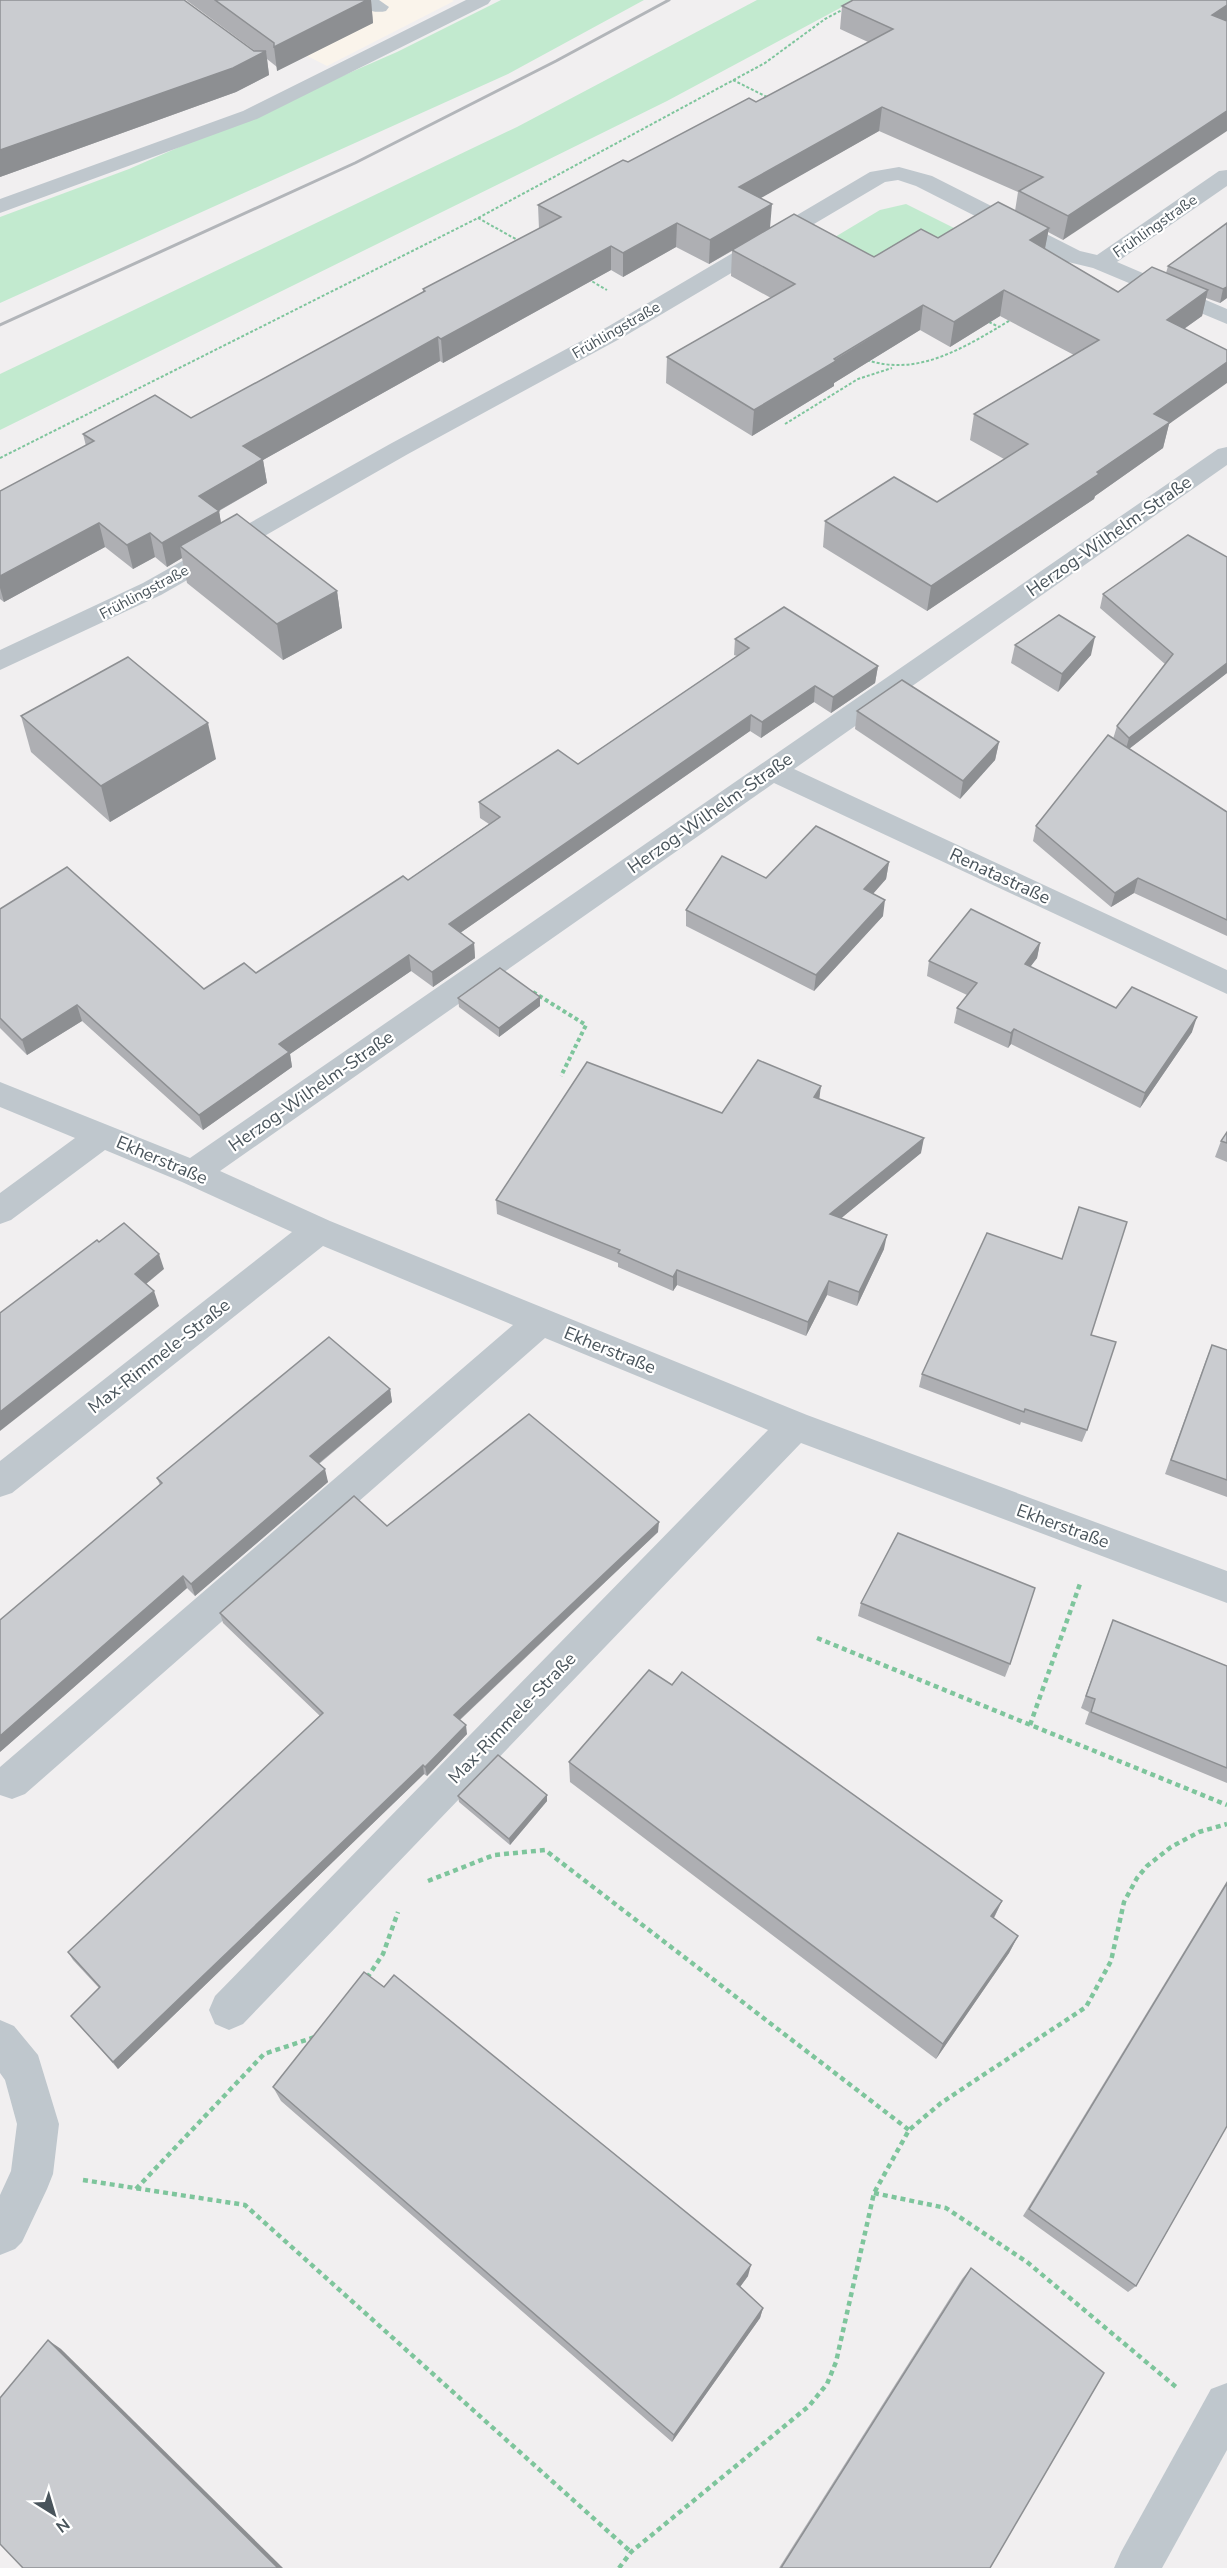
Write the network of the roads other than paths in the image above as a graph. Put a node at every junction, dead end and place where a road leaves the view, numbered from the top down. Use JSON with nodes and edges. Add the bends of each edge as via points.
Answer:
{"nodes":[{"id":1,"x":481,"y":0,"type":"edge"},
{"id":2,"x":1227,"y":176,"type":"edge"},
{"id":3,"x":0,"y":206,"type":"edge"},
{"id":4,"x":1101,"y":263,"type":"junction"},
{"id":5,"x":1227,"y":317,"type":"edge"},
{"id":6,"x":1227,"y":454,"type":"edge"},
{"id":7,"x":0,"y":661,"type":"edge"},
{"id":8,"x":772,"y":770,"type":"junction"},
{"id":9,"x":1227,"y":983,"type":"edge"},
{"id":10,"x":0,"y":1094,"type":"edge"},
{"id":11,"x":102,"y":1135,"type":"junction"},
{"id":12,"x":194,"y":1173,"type":"junction"},
{"id":13,"x":0,"y":1211,"type":"edge"},
{"id":14,"x":319,"y":1230,"type":"junction"},
{"id":15,"x":540,"y":1322,"type":"junction"},
{"id":16,"x":795,"y":1426,"type":"junction"},
{"id":17,"x":0,"y":1482,"type":"edge"},
{"id":18,"x":1227,"y":1587,"type":"edge"},
{"id":19,"x":12,"y":1781,"type":"dead end"},
{"id":20,"x":229,"y":2010,"type":"dead end"},
{"id":21,"x":0,"y":2040,"type":"edge"},
{"id":22,"x":0,"y":2234,"type":"edge"},
{"id":23,"x":1223,"y":2414,"type":"edge"},
{"id":24,"x":1137,"y":2568,"type":"edge"}],
"edges":[{"from":1,"to":3,"type":"street","via":[[250,115]]},
{"from":2,"to":4,"type":"street","name":"Frühlingstraße"},
{"from":4,"to":5,"type":"street"},
{"from":4,"to":7,"type":"street","name":"Frühlingstraße","via":[[1072,256],[924,181],[899,172],[878,177],[647,313],[152,589]]},
{"from":6,"to":8,"type":"street","name":"Herzog-Wilhelm-Straße"},
{"from":8,"to":9,"type":"street","name":"Renatastraße"},
{"from":8,"to":12,"type":"street","name":"Herzog-Wilhelm-Straße"},
{"from":10,"to":11,"type":"street","name":"Ekherstraße"},
{"from":11,"to":12,"type":"street","name":"Ekherstraße"},
{"from":11,"to":13,"type":"street"},
{"from":12,"to":14,"type":"street","name":"Ekherstraße"},
{"from":14,"to":15,"type":"street","name":"Ekherstraße"},
{"from":14,"to":17,"type":"street","name":"Max-Rimmele-Straße"},
{"from":15,"to":16,"type":"street","name":"Ekherstraße"},
{"from":15,"to":19,"type":"street"},
{"from":16,"to":18,"type":"street","name":"Ekherstraße"},
{"from":16,"to":20,"type":"street","name":"Max-Rimmele-Straße"},
{"from":21,"to":22,"type":"street","via":[[23,2070],[38,2124],[32,2174]]},
{"from":23,"to":24,"type":"street"}]}
